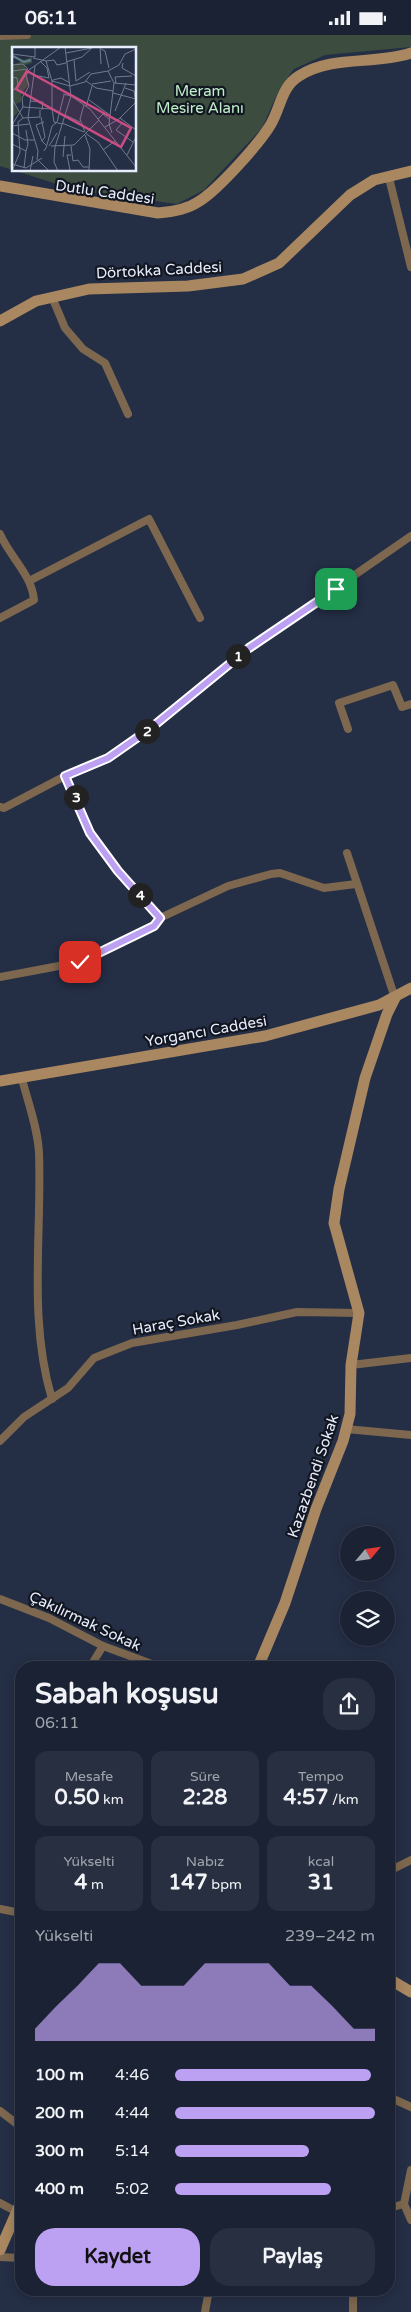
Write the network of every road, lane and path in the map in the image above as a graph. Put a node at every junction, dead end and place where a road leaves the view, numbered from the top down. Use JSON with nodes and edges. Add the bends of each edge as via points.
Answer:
{"nodes":[{"id":1,"x":27,"y":35,"type":"edge"},
{"id":2,"x":0,"y":36,"type":"edge"},
{"id":3,"x":411,"y":53,"type":"edge"},
{"id":4,"x":411,"y":61,"type":"edge"},
{"id":5,"x":411,"y":171,"type":"edge"},
{"id":6,"x":388,"y":178,"type":"junction"},
{"id":7,"x":0,"y":186,"type":"edge"},
{"id":8,"x":0,"y":190,"type":"edge"},
{"id":9,"x":411,"y":267,"type":"edge"},
{"id":10,"x":52,"y":297,"type":"junction"},
{"id":11,"x":0,"y":321,"type":"edge"},
{"id":12,"x":128,"y":414,"type":"dead end"},
{"id":13,"x":0,"y":534,"type":"edge"},
{"id":14,"x":411,"y":536,"type":"edge"},
{"id":15,"x":29,"y":581,"type":"junction"},
{"id":16,"x":0,"y":618,"type":"edge"},
{"id":17,"x":200,"y":618,"type":"dead end"},
{"id":18,"x":411,"y":703,"type":"edge"},
{"id":19,"x":348,"y":729,"type":"dead end"},
{"id":20,"x":65,"y":776,"type":"junction"},
{"id":21,"x":0,"y":807,"type":"edge"},
{"id":22,"x":347,"y":853,"type":"dead end"},
{"id":23,"x":356,"y":884,"type":"junction"},
{"id":24,"x":160,"y":918,"type":"junction"},
{"id":25,"x":0,"y":977,"type":"edge"},
{"id":26,"x":411,"y":988,"type":"edge"},
{"id":27,"x":395,"y":998,"type":"junction"},
{"id":28,"x":22,"y":1079,"type":"junction"},
{"id":29,"x":0,"y":1081,"type":"edge"},
{"id":30,"x":359,"y":1313,"type":"junction"},
{"id":31,"x":411,"y":1358,"type":"edge"},
{"id":32,"x":351,"y":1365,"type":"junction"},
{"id":33,"x":52,"y":1399,"type":"junction"},
{"id":34,"x":346,"y":1429,"type":"junction"},
{"id":35,"x":411,"y":1435,"type":"edge"},
{"id":36,"x":0,"y":1441,"type":"edge"},
{"id":37,"x":0,"y":1599,"type":"edge"},
{"id":38,"x":103,"y":1646,"type":"junction"},
{"id":39,"x":94,"y":1661,"type":"edge"},
{"id":40,"x":137,"y":1661,"type":"edge"},
{"id":41,"x":261,"y":1661,"type":"edge"},
{"id":42,"x":411,"y":1860,"type":"edge"},
{"id":43,"x":395,"y":1868,"type":"edge"},
{"id":44,"x":0,"y":1909,"type":"edge"},
{"id":45,"x":15,"y":1912,"type":"edge"},
{"id":46,"x":395,"y":1983,"type":"edge"},
{"id":47,"x":411,"y":1993,"type":"edge"},
{"id":48,"x":395,"y":2100,"type":"edge"},
{"id":49,"x":411,"y":2107,"type":"edge"},
{"id":50,"x":0,"y":2111,"type":"edge"},
{"id":51,"x":15,"y":2122,"type":"edge"},
{"id":52,"x":411,"y":2170,"type":"edge"},
{"id":53,"x":0,"y":2203,"type":"edge"},
{"id":54,"x":404,"y":2204,"type":"junction"},
{"id":55,"x":15,"y":2206,"type":"edge"},
{"id":56,"x":395,"y":2207,"type":"edge"},
{"id":57,"x":15,"y":2216,"type":"edge"},
{"id":58,"x":411,"y":2221,"type":"edge"},
{"id":59,"x":0,"y":2250,"type":"edge"},
{"id":60,"x":0,"y":2257,"type":"edge"},
{"id":61,"x":15,"y":2258,"type":"edge"},
{"id":62,"x":208,"y":2296,"type":"edge"},
{"id":63,"x":353,"y":2296,"type":"edge"},
{"id":64,"x":205,"y":2312,"type":"edge"},
{"id":65,"x":352,"y":2312,"type":"edge"}],
"edges":[{"from":1,"to":2,"type":"street"},
{"from":3,"to":7,"type":"street","name":"Dutlu Caddesi","via":[[321,65],[298,76],[282,93],[271,124],[248,154],[199,202],[180,211],[158,213]]},
{"from":4,"to":8,"type":"street","name":"Dutlu Caddesi","via":[[330,69],[305,77],[287,95],[268,135],[250,157],[214,194],[180,213],[154,216]]},
{"from":5,"to":6,"type":"street","name":"Dörtokka Caddesi"},
{"from":6,"to":9,"type":"street"},
{"from":6,"to":10,"type":"street","name":"Dörtokka Caddesi","via":[[374,180],[350,195],[279,263],[243,279],[188,286],[89,289]]},
{"from":10,"to":11,"type":"street","name":"Dörtokka Caddesi","via":[[36,301]]},
{"from":10,"to":12,"type":"street","via":[[65,328],[84,349],[105,363]]},
{"from":13,"to":15,"type":"street"},
{"from":14,"to":20,"type":"street","via":[[249,648],[151,728],[108,758]]},
{"from":15,"to":16,"type":"street","via":[[34,600]]},
{"from":15,"to":17,"type":"street","via":[[150,519]]},
{"from":18,"to":19,"type":"street","via":[[402,707],[394,685],[339,703]]},
{"from":20,"to":21,"type":"street"},
{"from":20,"to":24,"type":"street","via":[[90,833],[118,871]]},
{"from":22,"to":23,"type":"street"},
{"from":23,"to":24,"type":"street","via":[[324,888],[280,873],[271,874],[228,885]]},
{"from":23,"to":27,"type":"street"},
{"from":24,"to":25,"type":"street","via":[[154,926],[80,962]]},
{"from":26,"to":27,"type":"street","name":"Yorgancı Caddesi"},
{"from":27,"to":28,"type":"street","name":"Yorgancı Caddesi","via":[[265,1036]]},
{"from":27,"to":30,"type":"street","name":"Kazazbendi Sokak","via":[[365,1078],[338,1189],[334,1223]]},
{"from":28,"to":29,"type":"street","name":"Yorgancı Caddesi"},
{"from":28,"to":33,"type":"street","via":[[39,1151],[38,1295],[44,1375]]},
{"from":30,"to":32,"type":"street","name":"Kazazbendi Sokak"},
{"from":30,"to":33,"type":"street","name":"Haraç Sokak","via":[[297,1311],[132,1343],[94,1358],[68,1388]]},
{"from":31,"to":32,"type":"street"},
{"from":32,"to":34,"type":"street","name":"Kazazbendi Sokak","via":[[350,1413]]},
{"from":33,"to":36,"type":"street","name":"Haraç Sokak","via":[[24,1417]]},
{"from":34,"to":35,"type":"street"},
{"from":34,"to":41,"type":"street","name":"Kazazbendi Sokak","via":[[285,1603]]},
{"from":37,"to":38,"type":"street","name":"Çakılırmak Sokak","via":[[49,1617]]},
{"from":38,"to":39,"type":"street"},
{"from":38,"to":40,"type":"street","name":"Çakılırmak Sokak"},
{"from":42,"to":43,"type":"street"},
{"from":44,"to":45,"type":"street"},
{"from":46,"to":47,"type":"street"},
{"from":48,"to":49,"type":"street"},
{"from":50,"to":51,"type":"street"},
{"from":52,"to":54,"type":"street"},
{"from":53,"to":55,"type":"street"},
{"from":54,"to":56,"type":"street"},
{"from":54,"to":58,"type":"street"},
{"from":57,"to":59,"type":"street"},
{"from":60,"to":61,"type":"street"},
{"from":62,"to":64,"type":"street"},
{"from":63,"to":65,"type":"street"}]}
